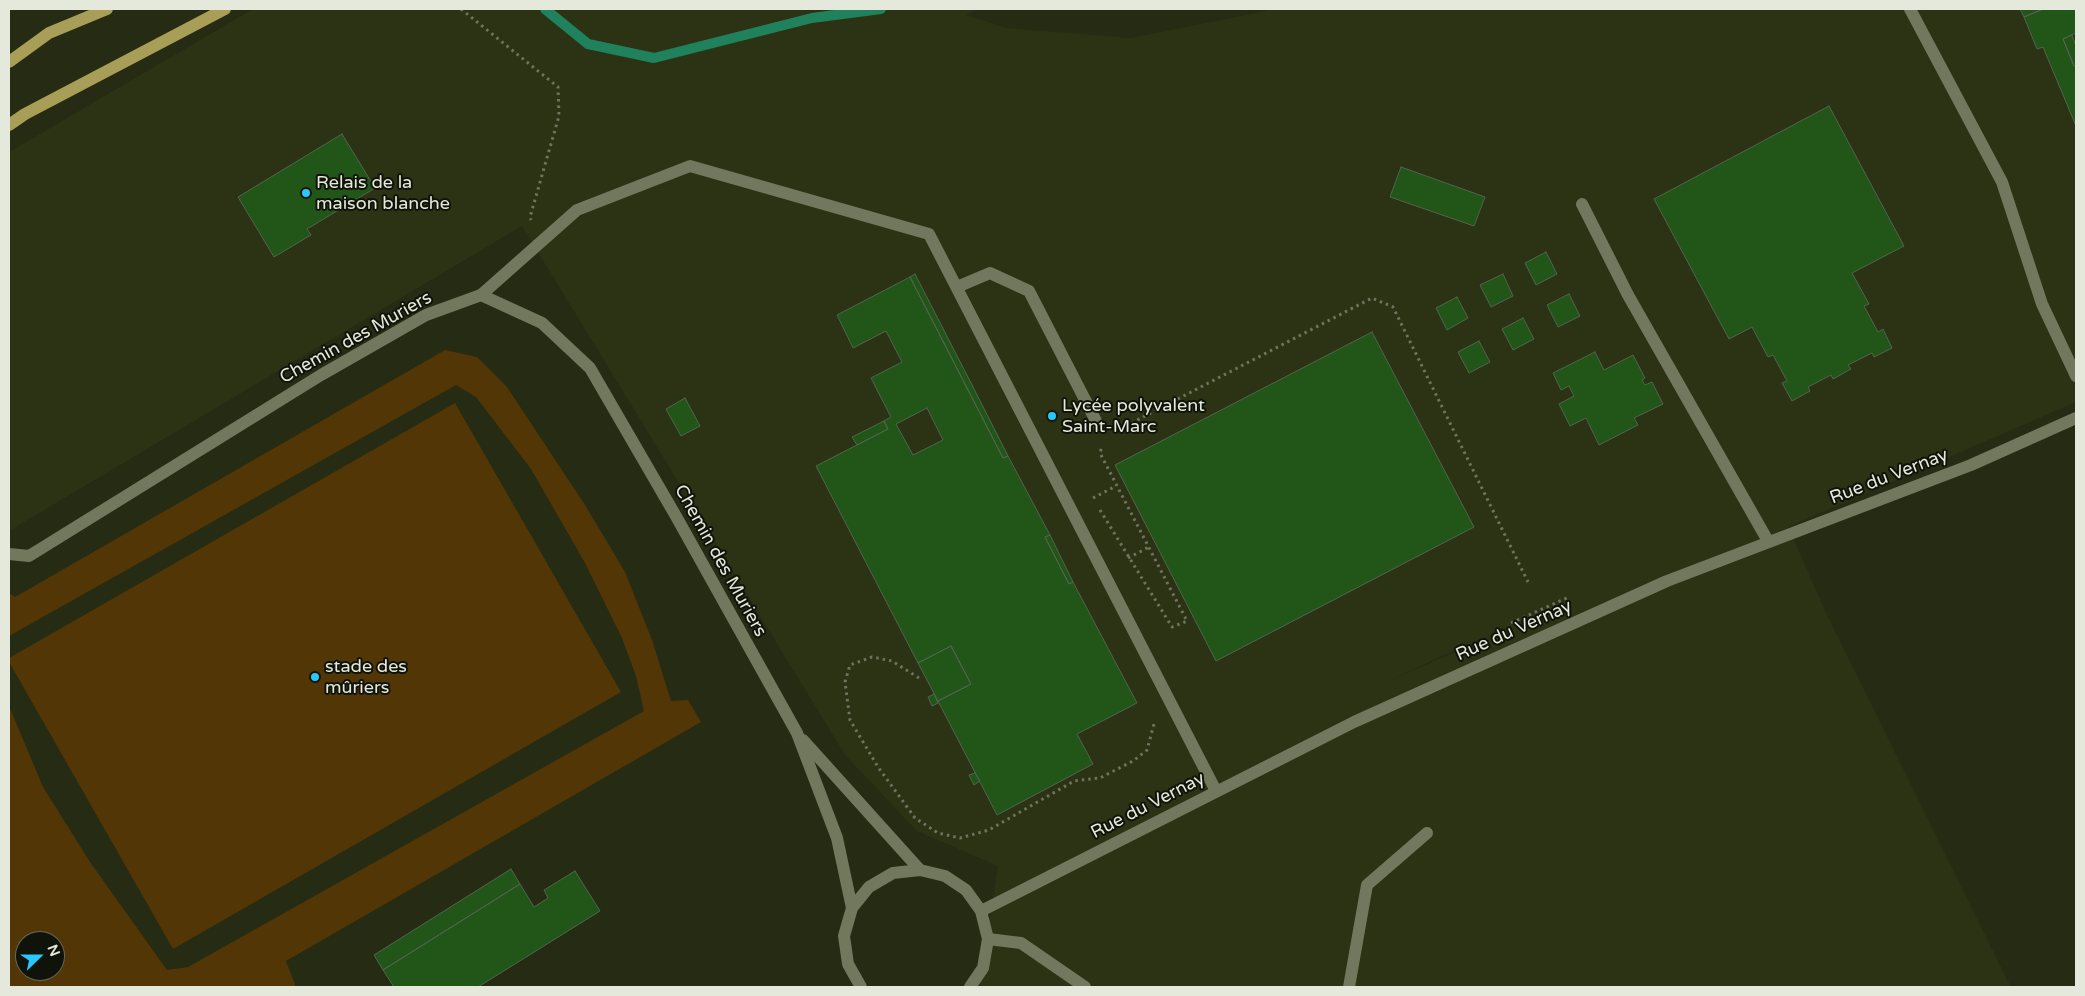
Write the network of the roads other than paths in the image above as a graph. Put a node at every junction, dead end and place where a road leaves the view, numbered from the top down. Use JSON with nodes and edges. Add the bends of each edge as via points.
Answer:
{"nodes":[{"id":1,"x":107,"y":9,"type":"edge"},
{"id":2,"x":225,"y":9,"type":"edge"},
{"id":3,"x":1910,"y":9,"type":"edge"},
{"id":4,"x":9,"y":62,"type":"edge"},
{"id":5,"x":9,"y":125,"type":"edge"},
{"id":6,"x":1582,"y":204,"type":"dead end"},
{"id":7,"x":957,"y":287,"type":"junction"},
{"id":8,"x":481,"y":295,"type":"junction"},
{"id":9,"x":2076,"y":376,"type":"edge"},
{"id":10,"x":2076,"y":418,"type":"edge"},
{"id":11,"x":1097,"y":423,"type":"dead end"},
{"id":12,"x":1768,"y":541,"type":"junction"},
{"id":13,"x":9,"y":554,"type":"edge"},
{"id":14,"x":797,"y":733,"type":"junction"},
{"id":15,"x":1216,"y":791,"type":"junction"},
{"id":16,"x":1427,"y":833,"type":"dead end"},
{"id":17,"x":920,"y":870,"type":"junction"},
{"id":18,"x":852,"y":908,"type":"junction"},
{"id":19,"x":981,"y":910,"type":"junction"},
{"id":20,"x":988,"y":939,"type":"junction"},
{"id":21,"x":861,"y":987,"type":"edge"},
{"id":22,"x":970,"y":987,"type":"edge"},
{"id":23,"x":1085,"y":987,"type":"edge"},
{"id":24,"x":1349,"y":987,"type":"edge"}],
"edges":[{"from":1,"to":4,"type":"main road","via":[[49,33]]},
{"from":2,"to":5,"type":"main road"},
{"from":3,"to":9,"type":"street","via":[[2002,182],[2042,304]]},
{"from":6,"to":12,"type":"street","via":[[1628,295]]},
{"from":7,"to":8,"type":"street","via":[[929,234],[690,166],[576,210]]},
{"from":7,"to":11,"type":"street","via":[[990,273],[1029,292]]},
{"from":7,"to":15,"type":"street"},
{"from":8,"to":13,"type":"street","name":"Chemin des Muriers","via":[[426,315],[321,375],[29,556]]},
{"from":8,"to":14,"type":"street","name":"Chemin des Muriers","via":[[542,322],[590,368]]},
{"from":10,"to":12,"type":"street","name":"Rue du Vernay","via":[[1971,464]]},
{"from":12,"to":15,"type":"street","name":"Rue du Vernay","via":[[1666,581],[1354,722]]},
{"from":14,"to":17,"type":"street","name":"Chemin des Muriers"},
{"from":14,"to":18,"type":"street","name":"Chemin des Muriers","via":[[838,838]]},
{"from":15,"to":19,"type":"street","name":"Rue du Vernay"},
{"from":16,"to":24,"type":"street","via":[[1367,885]]},
{"from":17,"to":18,"type":"street","via":[[893,873],[869,887]]},
{"from":17,"to":19,"type":"street","via":[[945,876],[966,890]]},
{"from":18,"to":21,"type":"street","via":[[844,936],[848,964]]},
{"from":19,"to":20,"type":"street"},
{"from":20,"to":22,"type":"street","via":[[983,968]]},
{"from":20,"to":23,"type":"street","via":[[1020,943]]}]}
